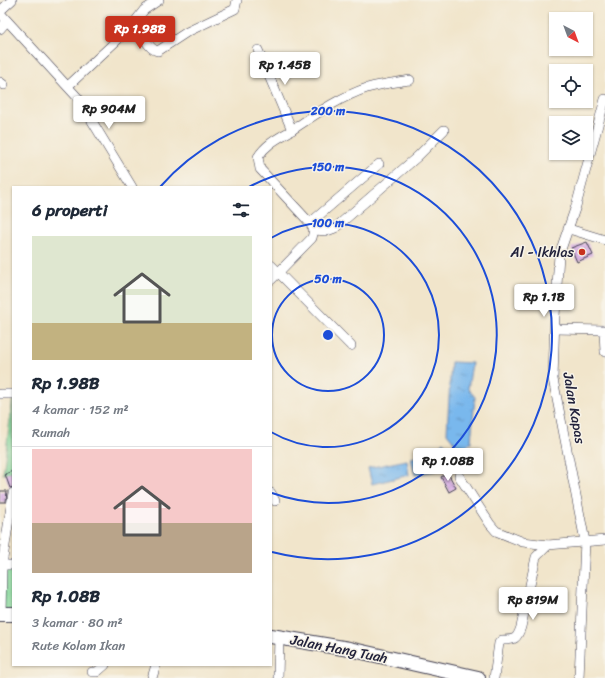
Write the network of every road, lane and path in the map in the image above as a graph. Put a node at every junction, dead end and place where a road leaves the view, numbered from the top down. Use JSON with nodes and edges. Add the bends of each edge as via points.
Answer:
{"nodes":[{"id":1,"x":12,"y":0,"type":"edge"},
{"id":2,"x":159,"y":0,"type":"edge"},
{"id":3,"x":238,"y":0,"type":"edge"},
{"id":4,"x":0,"y":12,"type":"edge"},
{"id":5,"x":7,"y":21,"type":"junction"},
{"id":6,"x":0,"y":28,"type":"edge"},
{"id":7,"x":130,"y":28,"type":"junction"},
{"id":8,"x":258,"y":50,"type":"dead end"},
{"id":9,"x":410,"y":80,"type":"dead end"},
{"id":10,"x":68,"y":86,"type":"junction"},
{"id":11,"x":605,"y":99,"type":"edge"},
{"id":12,"x":292,"y":130,"type":"junction"},
{"id":13,"x":444,"y":130,"type":"dead end"},
{"id":14,"x":378,"y":164,"type":"dead end"},
{"id":15,"x":131,"y":186,"type":"edge"},
{"id":16,"x":312,"y":227,"type":"junction"},
{"id":17,"x":569,"y":229,"type":"junction"},
{"id":18,"x":605,"y":240,"type":"edge"},
{"id":19,"x":272,"y":266,"type":"edge"},
{"id":20,"x":279,"y":273,"type":"junction"},
{"id":21,"x":272,"y":279,"type":"edge"},
{"id":22,"x":554,"y":329,"type":"junction"},
{"id":23,"x":604,"y":330,"type":"edge"},
{"id":24,"x":352,"y":346,"type":"dead end"},
{"id":25,"x":605,"y":352,"type":"edge"},
{"id":26,"x":0,"y":394,"type":"edge"},
{"id":27,"x":12,"y":394,"type":"edge"},
{"id":28,"x":459,"y":476,"type":"dead end"},
{"id":29,"x":12,"y":500,"type":"edge"},
{"id":30,"x":605,"y":540,"type":"edge"},
{"id":31,"x":585,"y":541,"type":"junction"},
{"id":32,"x":548,"y":545,"type":"junction"},
{"id":33,"x":2,"y":565,"type":"junction"},
{"id":34,"x":12,"y":565,"type":"edge"},
{"id":35,"x":5,"y":614,"type":"edge"},
{"id":36,"x":275,"y":637,"type":"edge"},
{"id":37,"x":104,"y":666,"type":"edge"},
{"id":38,"x":156,"y":666,"type":"edge"},
{"id":39,"x":92,"y":672,"type":"dead end"},
{"id":40,"x":152,"y":678,"type":"edge"},
{"id":41,"x":278,"y":678,"type":"edge"},
{"id":42,"x":478,"y":678,"type":"edge"},
{"id":43,"x":494,"y":678,"type":"edge"},
{"id":44,"x":579,"y":678,"type":"edge"}],
"edges":[{"from":1,"to":4,"type":"street"},
{"from":2,"to":7,"type":"street","via":[[144,10]]},
{"from":3,"to":7,"type":"street","via":[[235,9],[187,32],[158,51],[152,49],[140,31]]},
{"from":4,"to":5,"type":"street"},
{"from":5,"to":6,"type":"street"},
{"from":5,"to":10,"type":"street"},
{"from":7,"to":10,"type":"street"},
{"from":8,"to":12,"type":"street"},
{"from":9,"to":12,"type":"street","via":[[368,88],[348,96],[326,107]]},
{"from":10,"to":15,"type":"street","via":[[78,98]]},
{"from":11,"to":17,"type":"street","name":"Jalan Kapas"},
{"from":12,"to":16,"type":"street","via":[[271,141],[258,157],[258,163],[260,169]]},
{"from":13,"to":16,"type":"street","via":[[418,157],[335,228],[327,231]]},
{"from":14,"to":16,"type":"street"},
{"from":16,"to":20,"type":"street","via":[[312,238]]},
{"from":17,"to":18,"type":"street"},
{"from":17,"to":22,"type":"street","name":"Jalan Kapas","via":[[559,255]]},
{"from":19,"to":20,"type":"street"},
{"from":20,"to":21,"type":"street"},
{"from":20,"to":24,"type":"street"},
{"from":22,"to":23,"type":"street"},
{"from":22,"to":31,"type":"street","name":"Jalan Kapas","via":[[553,379]]},
{"from":23,"to":25,"type":"street"},
{"from":26,"to":27,"type":"street"},
{"from":28,"to":32,"type":"street","via":[[496,531],[523,542]]},
{"from":29,"to":33,"type":"street"},
{"from":30,"to":31,"type":"street"},
{"from":31,"to":32,"type":"street"},
{"from":31,"to":44,"type":"street","name":"Jalan Kapas"},
{"from":32,"to":43,"type":"street","via":[[536,557],[517,638],[502,640],[499,643]]},
{"from":33,"to":34,"type":"street"},
{"from":33,"to":35,"type":"street"},
{"from":36,"to":41,"type":"street"},
{"from":36,"to":42,"type":"main road","name":"Jalan Hang Tuah","via":[[349,649]]},
{"from":37,"to":39,"type":"street"},
{"from":38,"to":40,"type":"street"}]}
